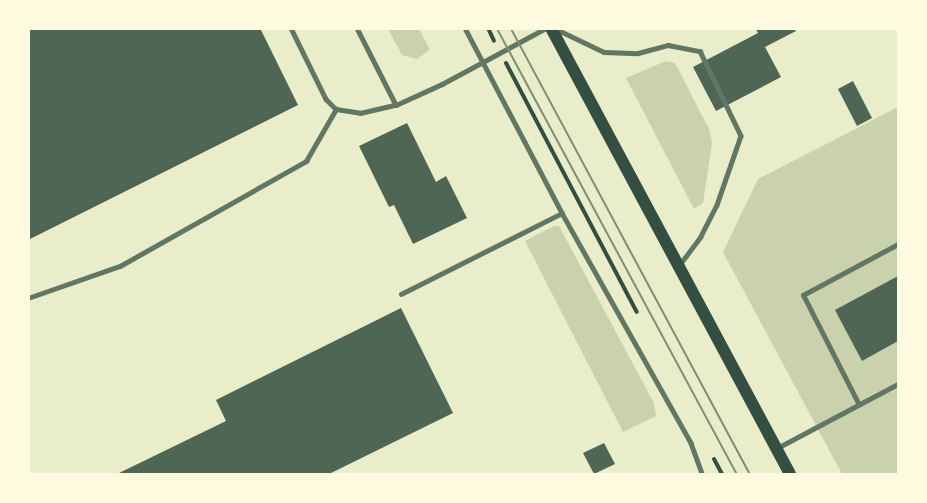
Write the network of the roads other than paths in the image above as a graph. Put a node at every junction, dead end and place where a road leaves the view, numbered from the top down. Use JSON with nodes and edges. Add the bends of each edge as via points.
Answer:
{"nodes":[{"id":1,"x":291,"y":28,"type":"edge"},
{"id":2,"x":357,"y":28,"type":"edge"},
{"id":3,"x":465,"y":28,"type":"edge"},
{"id":4,"x":546,"y":28,"type":"edge"},
{"id":5,"x":552,"y":28,"type":"edge"},
{"id":6,"x":484,"y":62,"type":"junction"},
{"id":7,"x":396,"y":105,"type":"junction"},
{"id":8,"x":336,"y":109,"type":"junction"},
{"id":9,"x":562,"y":213,"type":"junction"},
{"id":10,"x":898,"y":244,"type":"edge"},
{"id":11,"x":678,"y":267,"type":"junction"},
{"id":12,"x":401,"y":294,"type":"dead end"},
{"id":13,"x":28,"y":298,"type":"edge"},
{"id":14,"x":898,"y":384,"type":"edge"},
{"id":15,"x":859,"y":405,"type":"junction"},
{"id":16,"x":776,"y":449,"type":"junction"},
{"id":17,"x":702,"y":474,"type":"edge"},
{"id":18,"x":790,"y":474,"type":"edge"}],
"edges":[{"from":1,"to":8,"type":"lane","via":[[326,99]]},
{"from":2,"to":7,"type":"lane"},
{"from":3,"to":6,"type":"lane"},
{"from":4,"to":6,"type":"lane"},
{"from":5,"to":11,"type":"main road"},
{"from":5,"to":11,"type":"lane","via":[[604,52],[638,53],[668,45],[700,51],[741,136],[717,205],[701,237]]},
{"from":6,"to":7,"type":"lane"},
{"from":6,"to":9,"type":"lane"},
{"from":7,"to":8,"type":"lane","via":[[360,113]]},
{"from":8,"to":13,"type":"lane","via":[[306,161],[120,266]]},
{"from":9,"to":12,"type":"lane"},
{"from":9,"to":17,"type":"lane","via":[[692,443]]},
{"from":10,"to":15,"type":"lane","via":[[803,295]]},
{"from":11,"to":16,"type":"main road"},
{"from":14,"to":15,"type":"lane"},
{"from":15,"to":16,"type":"lane"},
{"from":16,"to":18,"type":"main road"}]}
